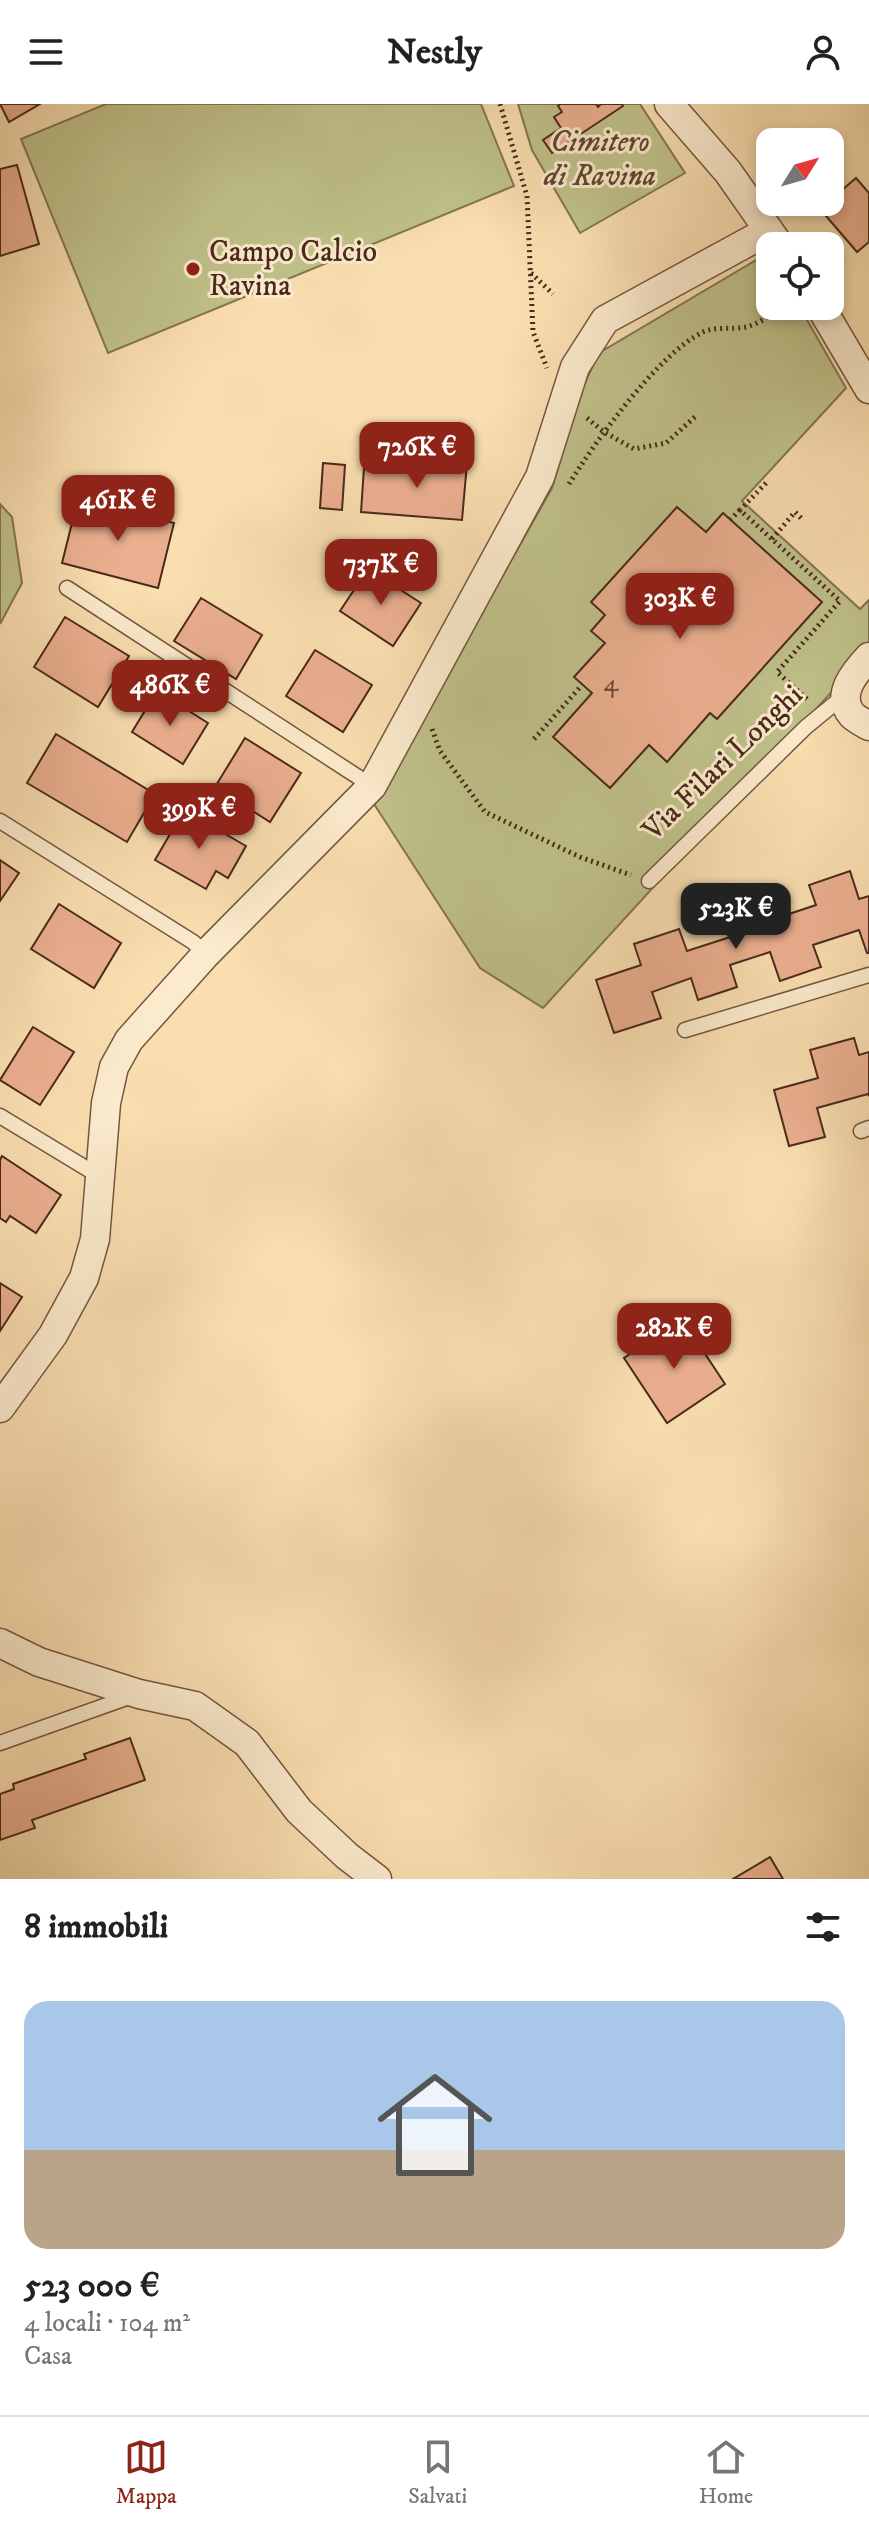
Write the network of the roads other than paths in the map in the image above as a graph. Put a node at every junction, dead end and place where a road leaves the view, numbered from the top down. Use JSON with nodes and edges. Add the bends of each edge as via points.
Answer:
{"nodes":[{"id":1,"x":669,"y":104,"type":"edge"},
{"id":2,"x":770,"y":232,"type":"edge"},
{"id":3,"x":756,"y":247,"type":"edge"},
{"id":4,"x":828,"y":320,"type":"edge"},
{"id":5,"x":869,"y":389,"type":"edge"},
{"id":6,"x":67,"y":588,"type":"dead end"},
{"id":7,"x":869,"y":657,"type":"edge"},
{"id":8,"x":845,"y":695,"type":"junction"},
{"id":9,"x":869,"y":726,"type":"edge"},
{"id":10,"x":372,"y":786,"type":"junction"},
{"id":11,"x":0,"y":821,"type":"edge"},
{"id":12,"x":649,"y":881,"type":"road end"},
{"id":13,"x":206,"y":954,"type":"junction"},
{"id":14,"x":869,"y":975,"type":"edge"},
{"id":15,"x":685,"y":1030,"type":"dead end"},
{"id":16,"x":0,"y":1116,"type":"edge"},
{"id":17,"x":99,"y":1176,"type":"junction"},
{"id":18,"x":0,"y":1408,"type":"edge"},
{"id":19,"x":0,"y":1643,"type":"edge"},
{"id":20,"x":139,"y":1694,"type":"junction"},
{"id":21,"x":0,"y":1743,"type":"edge"},
{"id":22,"x":377,"y":1879,"type":"edge"}],
"edges":[{"from":1,"to":2,"type":"street","via":[[728,172]]},
{"from":3,"to":10,"type":"street","via":[[605,320],[557,385],[540,477]]},
{"from":4,"to":5,"type":"street"},
{"from":6,"to":10,"type":"lane"},
{"from":7,"to":8,"type":"street","name":"Via Filari Longhi","via":[[852,674]]},
{"from":8,"to":9,"type":"street","name":"Via Filari Longhi","via":[[851,715]]},
{"from":8,"to":12,"type":"lane","name":"Via Filari Longhi"},
{"from":10,"to":13,"type":"street"},
{"from":11,"to":13,"type":"lane"},
{"from":13,"to":17,"type":"street","via":[[129,1040],[114,1067]]},
{"from":14,"to":15,"type":"lane"},
{"from":16,"to":17,"type":"lane"},
{"from":17,"to":18,"type":"street","via":[[95,1239],[84,1278],[53,1335]]},
{"from":19,"to":20,"type":"street","via":[[39,1662]]},
{"from":20,"to":21,"type":"lane"},
{"from":20,"to":22,"type":"street","via":[[195,1706],[247,1743],[299,1811]]}]}
